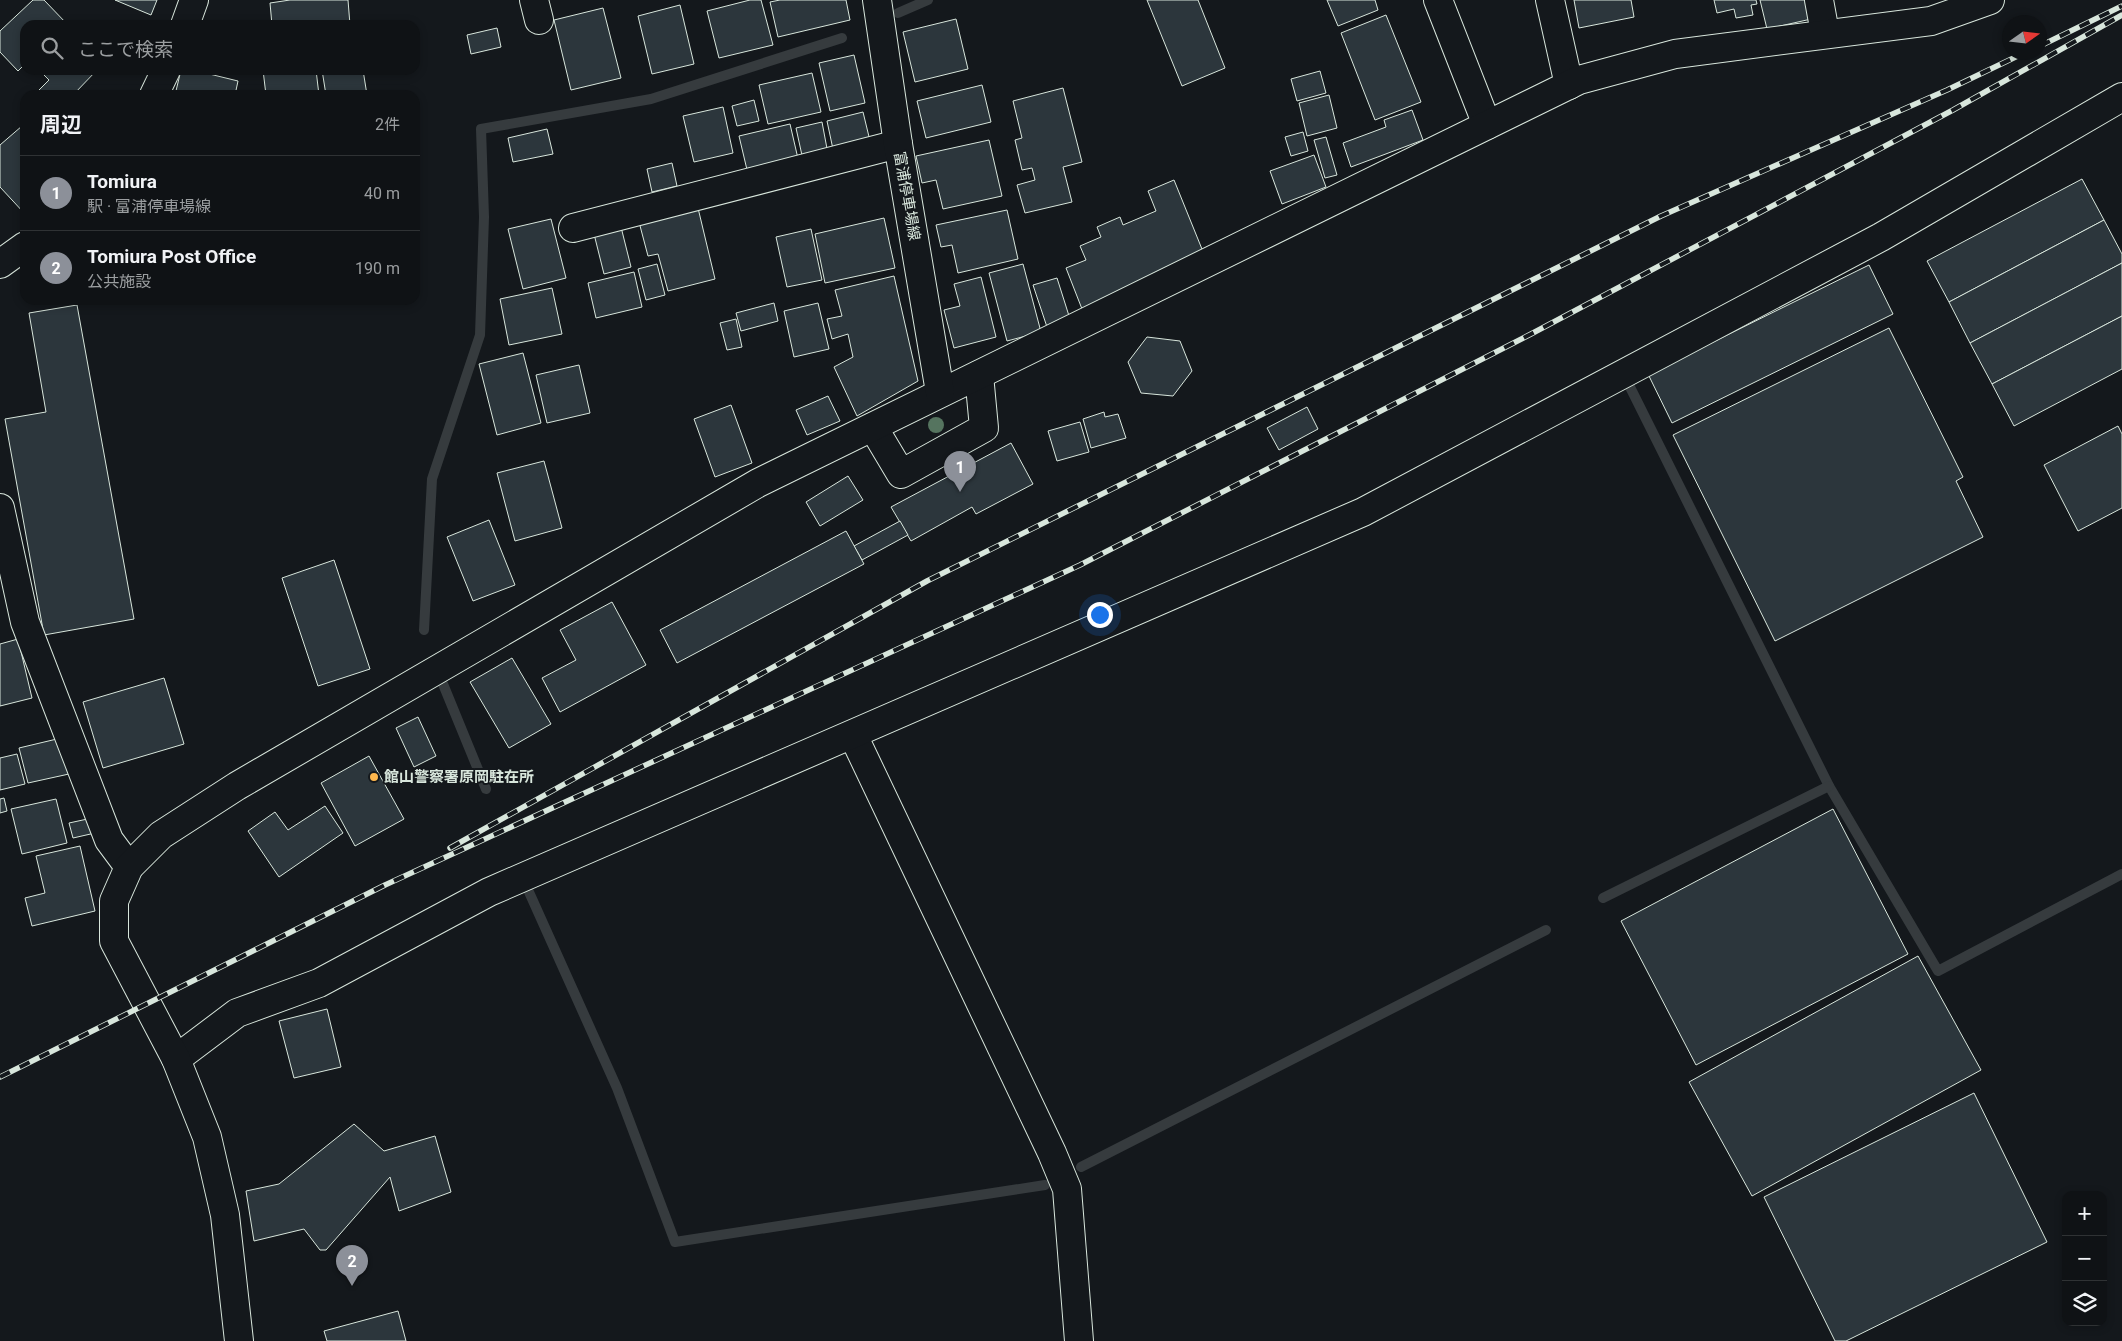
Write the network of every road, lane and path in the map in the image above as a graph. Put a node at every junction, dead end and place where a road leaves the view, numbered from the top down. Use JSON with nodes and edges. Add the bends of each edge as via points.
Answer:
{"nodes":[{"id":1,"x":194,"y":0,"type":"edge"},
{"id":2,"x":877,"y":0,"type":"edge"},
{"id":3,"x":1438,"y":0,"type":"edge"},
{"id":4,"x":1550,"y":0,"type":"edge"},
{"id":5,"x":1818,"y":0,"type":"edge"},
{"id":6,"x":1990,"y":0,"type":"edge"},
{"id":7,"x":187,"y":20,"type":"edge"},
{"id":8,"x":1825,"y":33,"type":"junction"},
{"id":9,"x":164,"y":75,"type":"edge"},
{"id":10,"x":1569,"y":84,"type":"junction"},
{"id":11,"x":156,"y":90,"type":"edge"},
{"id":12,"x":2122,"y":97,"type":"edge"},
{"id":13,"x":1487,"y":124,"type":"junction"},
{"id":14,"x":898,"y":144,"type":"junction"},
{"id":15,"x":573,"y":228,"type":"dead end"},
{"id":16,"x":20,"y":250,"type":"edge"},
{"id":17,"x":0,"y":264,"type":"edge"},
{"id":18,"x":979,"y":375,"type":"junction"},
{"id":19,"x":940,"y":392,"type":"junction"},
{"id":20,"x":873,"y":427,"type":"junction"},
{"id":21,"x":0,"y":508,"type":"edge"},
{"id":22,"x":853,"y":735,"type":"junction"},
{"id":23,"x":129,"y":867,"type":"junction"},
{"id":24,"x":176,"y":1059,"type":"junction"},
{"id":25,"x":238,"y":1341,"type":"edge"},
{"id":26,"x":1079,"y":1341,"type":"edge"}],
"edges":[{"from":1,"to":7,"type":"street"},
{"from":2,"to":14,"type":"street","name":"富浦停車場線"},
{"from":3,"to":13,"type":"street"},
{"from":4,"to":10,"type":"street"},
{"from":5,"to":8,"type":"street"},
{"from":6,"to":8,"type":"street","via":[[1931,21]]},
{"from":8,"to":10,"type":"street","via":[[1675,54]]},
{"from":9,"to":11,"type":"street"},
{"from":10,"to":13,"type":"street"},
{"from":12,"to":22,"type":"street","via":[[1881,237],[1363,512]]},
{"from":13,"to":18,"type":"street"},
{"from":14,"to":15,"type":"street"},
{"from":14,"to":19,"type":"street","name":"富浦停車場線"},
{"from":16,"to":17,"type":"street"},
{"from":18,"to":19,"type":"street"},
{"from":18,"to":20,"type":"street","via":[[984,428],[901,474]]},
{"from":19,"to":20,"type":"street"},
{"from":20,"to":23,"type":"street","via":[[758,483],[237,786],[161,835]]},
{"from":21,"to":23,"type":"street","via":[[25,622],[109,840]]},
{"from":22,"to":24,"type":"street","via":[[489,892],[319,982],[237,1013]]},
{"from":22,"to":26,"type":"street","via":[[1067,1189]]},
{"from":23,"to":24,"type":"street","via":[[114,901],[114,941]]},
{"from":24,"to":25,"type":"street","via":[[208,1137],[225,1215]]}]}
